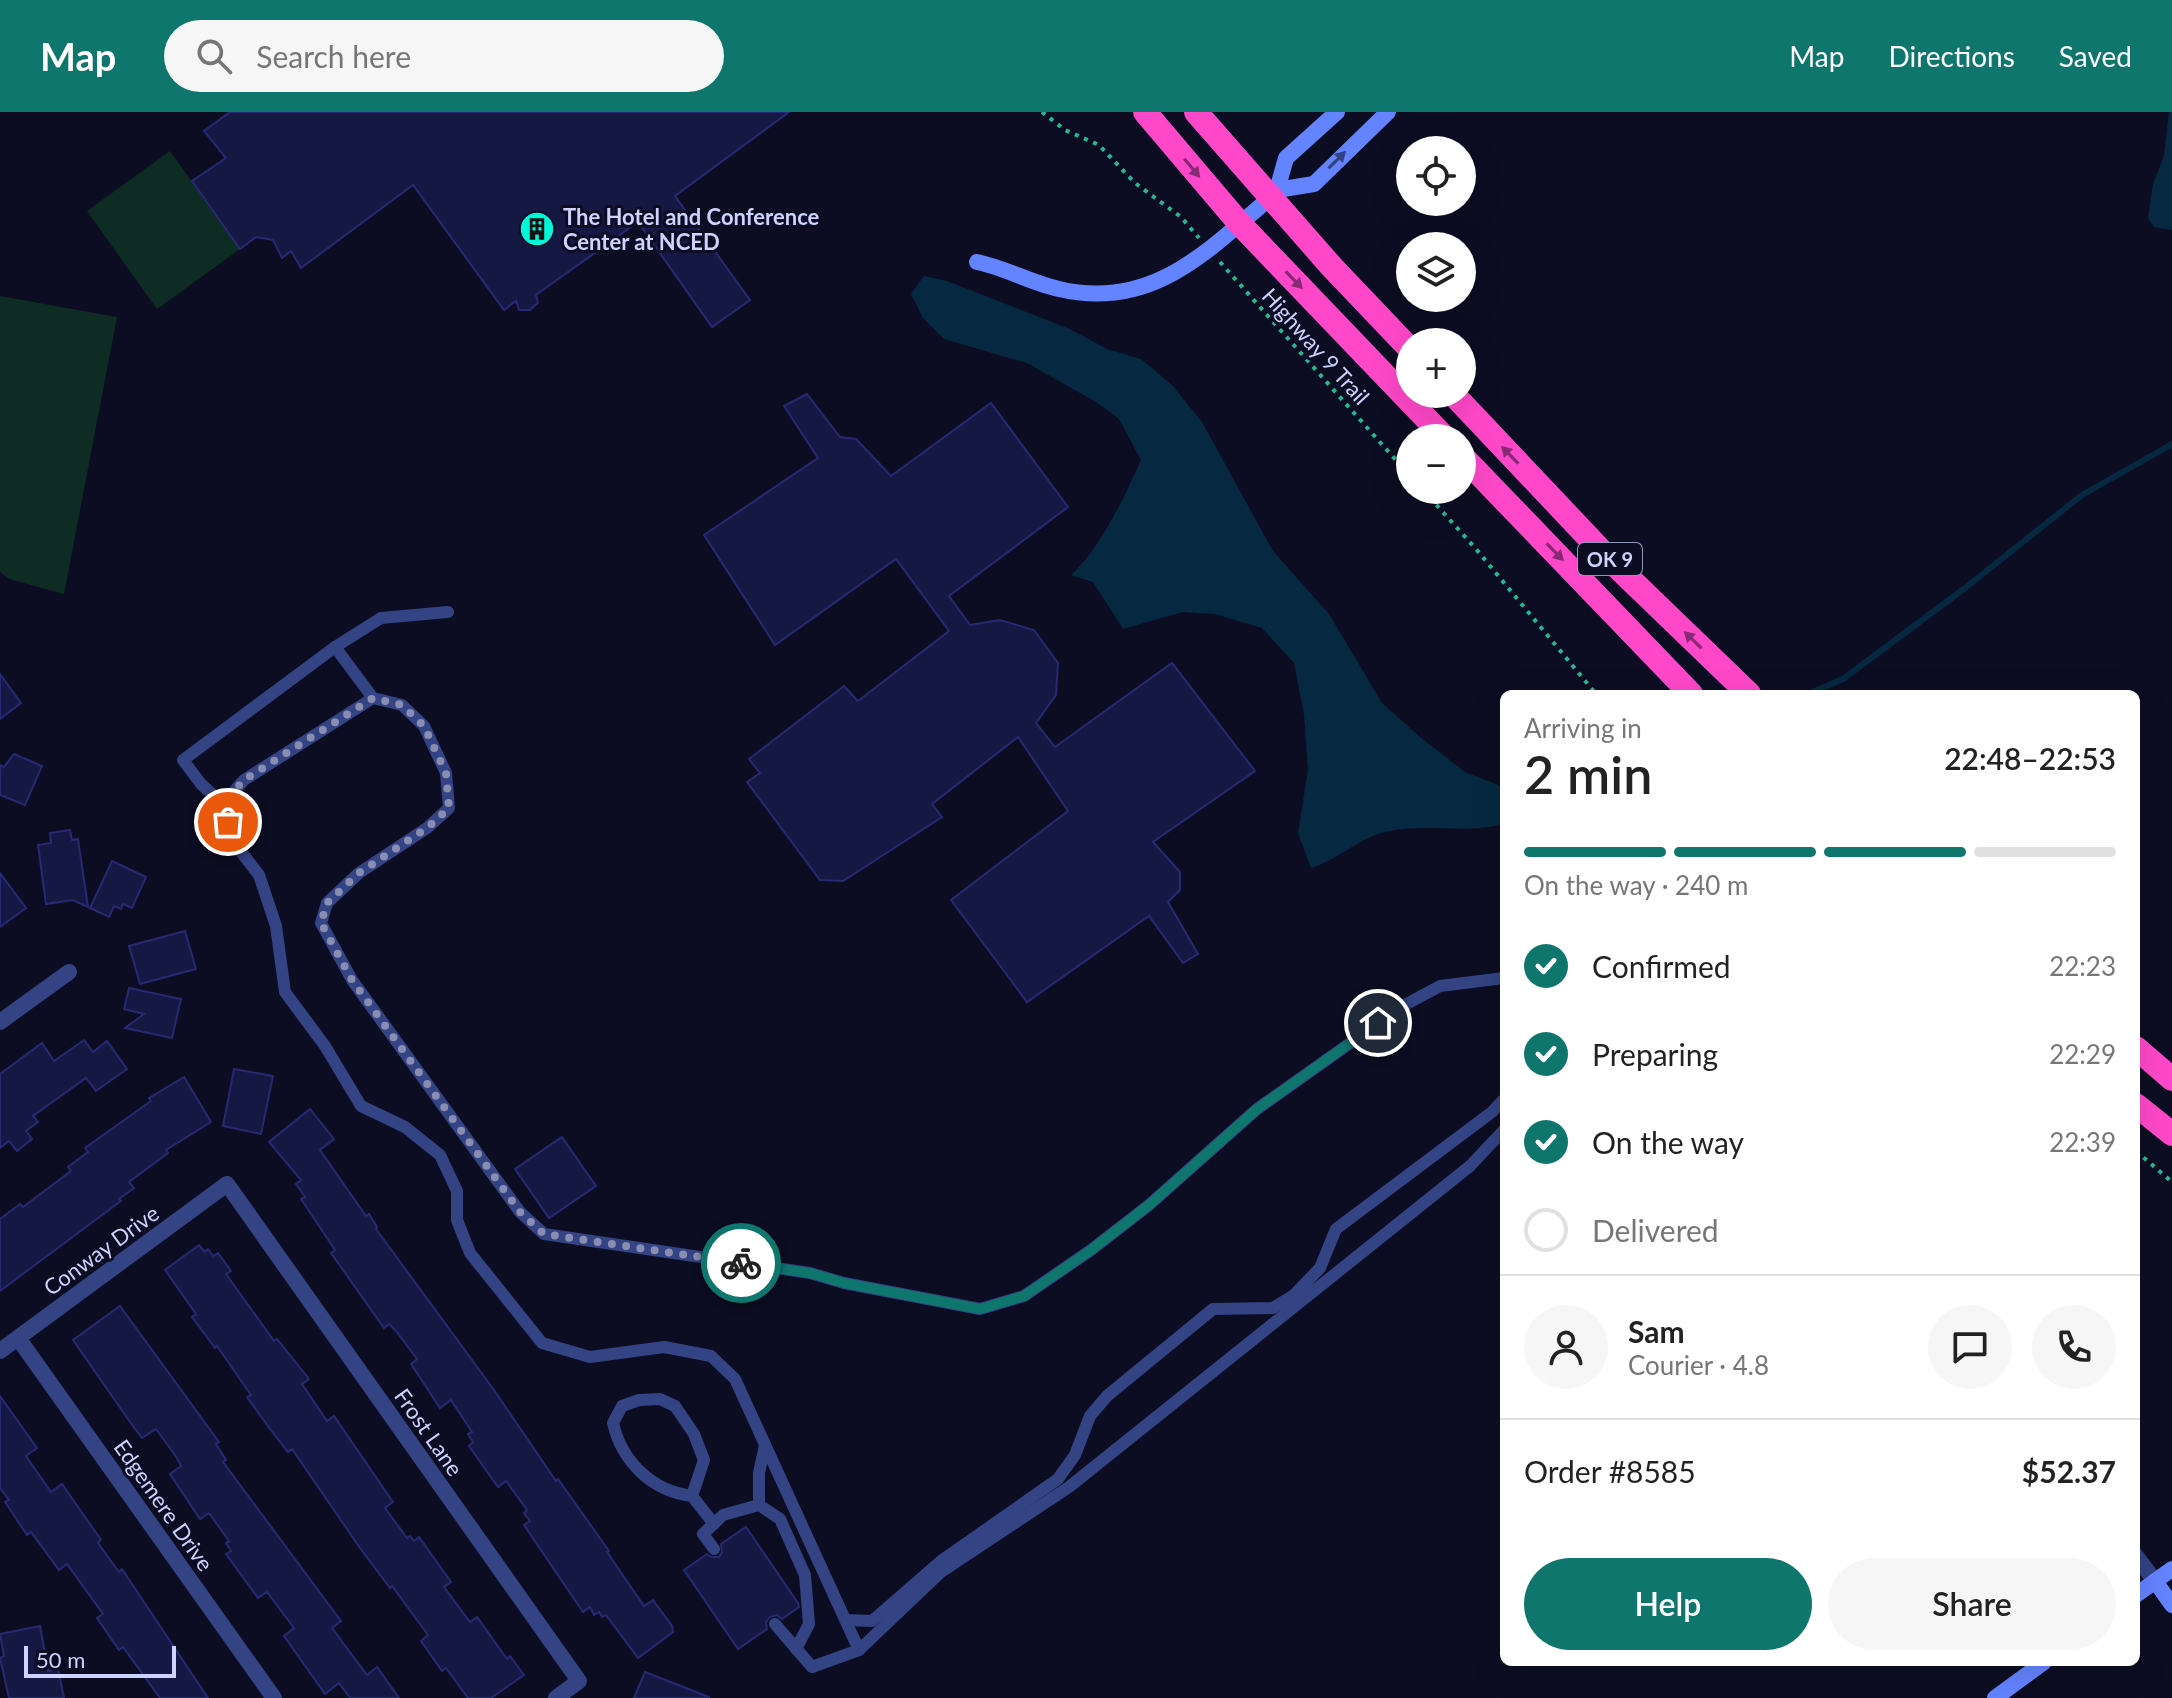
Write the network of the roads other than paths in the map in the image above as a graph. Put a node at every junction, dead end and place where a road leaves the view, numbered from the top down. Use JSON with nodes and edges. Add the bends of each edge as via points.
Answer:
{"nodes":[{"id":1,"x":1145,"y":112,"type":"edge"},
{"id":2,"x":1196,"y":112,"type":"edge"},
{"id":3,"x":1337,"y":112,"type":"edge"},
{"id":4,"x":1388,"y":112,"type":"edge"},
{"id":5,"x":1274,"y":193,"type":"junction"},
{"id":6,"x":1240,"y":224,"type":"junction"},
{"id":7,"x":977,"y":262,"type":"dead end"},
{"id":8,"x":1396,"y":334,"type":"edge"},
{"id":9,"x":1466,"y":408,"type":"edge"},
{"id":10,"x":1432,"y":424,"type":"edge"},
{"id":11,"x":1476,"y":471,"type":"edge"},
{"id":12,"x":448,"y":612,"type":"dead end"},
{"id":13,"x":335,"y":647,"type":"junction"},
{"id":14,"x":1687,"y":690,"type":"edge"},
{"id":15,"x":1745,"y":690,"type":"edge"},
{"id":16,"x":373,"y":698,"type":"junction"},
{"id":17,"x":223,"y":804,"type":"junction"},
{"id":18,"x":69,"y":972,"type":"dead end"},
{"id":19,"x":1500,"y":978,"type":"edge"},
{"id":20,"x":0,"y":1022,"type":"edge"},
{"id":21,"x":2140,"y":1051,"type":"edge"},
{"id":22,"x":2172,"y":1079,"type":"edge"},
{"id":23,"x":1500,"y":1103,"type":"edge"},
{"id":24,"x":2140,"y":1108,"type":"edge"},
{"id":25,"x":1500,"y":1134,"type":"edge"},
{"id":26,"x":2172,"y":1134,"type":"edge"},
{"id":27,"x":227,"y":1184,"type":"joint"},
{"id":28,"x":18,"y":1338,"type":"junction"},
{"id":29,"x":0,"y":1351,"type":"edge"},
{"id":30,"x":765,"y":1445,"type":"junction"},
{"id":31,"x":692,"y":1496,"type":"junction"},
{"id":32,"x":759,"y":1505,"type":"junction"},
{"id":33,"x":714,"y":1524,"type":"junction"},
{"id":34,"x":714,"y":1549,"type":"dead end"},
{"id":35,"x":2140,"y":1561,"type":"edge"},
{"id":36,"x":2172,"y":1569,"type":"edge"},
{"id":37,"x":2155,"y":1581,"type":"junction"},
{"id":38,"x":2140,"y":1592,"type":"edge"},
{"id":39,"x":2172,"y":1605,"type":"edge"},
{"id":40,"x":846,"y":1620,"type":"junction"},
{"id":41,"x":775,"y":1624,"type":"dead end"},
{"id":42,"x":796,"y":1649,"type":"junction"},
{"id":43,"x":859,"y":1650,"type":"junction"},
{"id":44,"x":2039,"y":1666,"type":"edge"},
{"id":45,"x":274,"y":1698,"type":"edge"},
{"id":46,"x":556,"y":1698,"type":"edge"},
{"id":47,"x":1995,"y":1698,"type":"edge"}],
"edges":[{"from":1,"to":6,"type":"highway","one_way":true},
{"from":2,"to":5,"type":"highway"},
{"from":3,"to":5,"type":"street","via":[[1286,158]]},
{"from":5,"to":4,"type":"street","one_way":true,"via":[[1314,184]]},
{"from":5,"to":6,"type":"street"},
{"from":5,"to":8,"type":"highway","via":[[1331,266]]},
{"from":6,"to":7,"type":"street","via":[[1192,264],[1156,283],[1121,292],[1061,290]]},
{"from":6,"to":10,"type":"highway","one_way":true},
{"from":15,"to":9,"type":"highway","number":"OK 9","one_way":true,"via":[[1608,558]]},
{"from":11,"to":14,"type":"highway","number":"OK 9","one_way":true},
{"from":12,"to":13,"type":"lane","via":[[381,618]]},
{"from":13,"to":16,"type":"lane"},
{"from":13,"to":17,"type":"lane","via":[[183,760]]},
{"from":16,"to":17,"type":"lane","via":[[244,780]]},
{"from":16,"to":19,"type":"lane","via":[[402,705],[424,726],[446,773],[449,808],[359,873],[327,903],[321,923],[362,993],[520,1212],[544,1234],[810,1273],[980,1309],[1024,1296],[1091,1250],[1257,1109],[1401,1007],[1440,986]]},
{"from":17,"to":30,"type":"lane","via":[[232,840],[259,875],[276,926],[285,992],[361,1106],[405,1127],[440,1155],[457,1191],[457,1220],[470,1253],[542,1343],[590,1357],[664,1347],[711,1356],[735,1379]]},
{"from":18,"to":20,"type":"street"},
{"from":21,"to":22,"type":"highway"},
{"from":23,"to":40,"type":"lane","via":[[1336,1229],[1320,1268],[1294,1295],[1273,1308],[1213,1309],[1107,1396],[1090,1416],[1075,1455],[1058,1479],[941,1561],[872,1621]]},
{"from":24,"to":26,"type":"highway"},
{"from":25,"to":43,"type":"lane","via":[[1470,1166],[1069,1487],[941,1572]]},
{"from":27,"to":28,"type":"street","name":"Conway Drive"},
{"from":27,"to":46,"type":"street","name":"Frost Lane","via":[[579,1681]]},
{"from":28,"to":29,"type":"street","name":"Conway Drive"},
{"from":28,"to":45,"type":"street","name":"Edgemere Drive"},
{"from":30,"to":32,"type":"lane"},
{"from":30,"to":40,"type":"lane"},
{"from":31,"to":31,"type":"lane","via":[[704,1460],[675,1406],[660,1399],[622,1406],[613,1423],[631,1464],[674,1494]]},
{"from":31,"to":33,"type":"lane"},
{"from":32,"to":33,"type":"lane","via":[[723,1515]]},
{"from":32,"to":42,"type":"lane","via":[[780,1519],[805,1575],[809,1624]]},
{"from":33,"to":34,"type":"lane","via":[[703,1534]]},
{"from":35,"to":37,"type":"street"},
{"from":36,"to":37,"type":"street"},
{"from":37,"to":38,"type":"street"},
{"from":37,"to":39,"type":"street"},
{"from":40,"to":43,"type":"lane"},
{"from":41,"to":42,"type":"lane"},
{"from":42,"to":43,"type":"lane","via":[[812,1667]]},
{"from":44,"to":47,"type":"street"}]}
